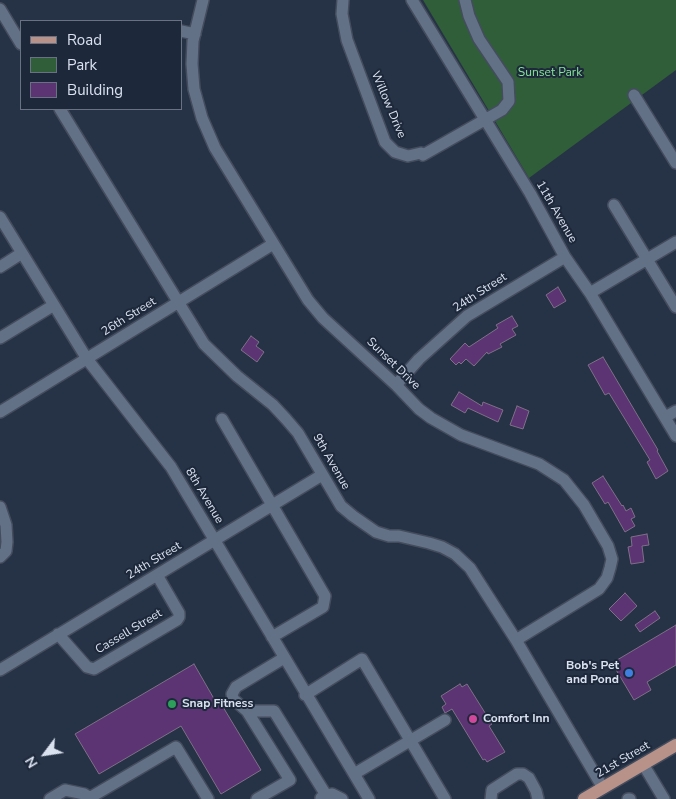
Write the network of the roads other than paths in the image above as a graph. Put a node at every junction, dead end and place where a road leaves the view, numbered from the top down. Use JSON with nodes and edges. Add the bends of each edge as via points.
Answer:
{"nodes":[{"id":1,"x":202,"y":0,"type":"edge"},
{"id":2,"x":343,"y":0,"type":"edge"},
{"id":3,"x":412,"y":0,"type":"edge"},
{"id":4,"x":465,"y":0,"type":"edge"},
{"id":5,"x":0,"y":9,"type":"edge"},
{"id":6,"x":182,"y":31,"type":"edge"},
{"id":7,"x":195,"y":34,"type":"junction"},
{"id":8,"x":20,"y":42,"type":"edge"},
{"id":9,"x":634,"y":95,"type":"dead end"},
{"id":10,"x":61,"y":110,"type":"edge"},
{"id":11,"x":485,"y":121,"type":"junction"},
{"id":12,"x":676,"y":164,"type":"edge"},
{"id":13,"x":614,"y":204,"type":"dead end"},
{"id":14,"x":0,"y":217,"type":"edge"},
{"id":15,"x":676,"y":242,"type":"edge"},
{"id":16,"x":273,"y":244,"type":"junction"},
{"id":17,"x":22,"y":253,"type":"junction"},
{"id":18,"x":565,"y":256,"type":"junction"},
{"id":19,"x":647,"y":259,"type":"junction"},
{"id":20,"x":0,"y":266,"type":"edge"},
{"id":21,"x":590,"y":293,"type":"junction"},
{"id":22,"x":179,"y":302,"type":"junction"},
{"id":23,"x":54,"y":305,"type":"junction"},
{"id":24,"x":676,"y":307,"type":"edge"},
{"id":25,"x":0,"y":338,"type":"edge"},
{"id":26,"x":87,"y":359,"type":"junction"},
{"id":27,"x":396,"y":385,"type":"junction"},
{"id":28,"x":676,"y":411,"type":"edge"},
{"id":29,"x":0,"y":412,"type":"edge"},
{"id":30,"x":665,"y":417,"type":"junction"},
{"id":31,"x":222,"y":419,"type":"dead end"},
{"id":32,"x":676,"y":436,"type":"edge"},
{"id":33,"x":322,"y":475,"type":"junction"},
{"id":34,"x":271,"y":505,"type":"junction"},
{"id":35,"x":0,"y":507,"type":"edge"},
{"id":36,"x":214,"y":540,"type":"junction"},
{"id":37,"x":3,"y":554,"type":"edge"},
{"id":38,"x":157,"y":575,"type":"junction"},
{"id":39,"x":58,"y":634,"type":"junction"},
{"id":40,"x":272,"y":637,"type":"junction"},
{"id":41,"x":516,"y":640,"type":"junction"},
{"id":42,"x":284,"y":658,"type":"junction"},
{"id":43,"x":0,"y":670,"type":"edge"},
{"id":44,"x":306,"y":695,"type":"junction"},
{"id":45,"x":247,"y":711,"type":"junction"},
{"id":46,"x":445,"y":720,"type":"dead end"},
{"id":47,"x":410,"y":740,"type":"junction"},
{"id":48,"x":676,"y":745,"type":"edge"},
{"id":49,"x":643,"y":764,"type":"junction"},
{"id":50,"x":354,"y":774,"type":"junction"},
{"id":51,"x":603,"y":788,"type":"junction"},
{"id":52,"x":323,"y":797,"type":"edge"},
{"id":53,"x":91,"y":798,"type":"edge"},
{"id":54,"x":50,"y":799,"type":"edge"},
{"id":55,"x":208,"y":799,"type":"edge"},
{"id":56,"x":257,"y":799,"type":"edge"},
{"id":57,"x":342,"y":799,"type":"edge"},
{"id":58,"x":369,"y":799,"type":"edge"},
{"id":59,"x":445,"y":799,"type":"edge"},
{"id":60,"x":491,"y":799,"type":"edge"},
{"id":61,"x":538,"y":799,"type":"edge"},
{"id":62,"x":584,"y":799,"type":"edge"},
{"id":63,"x":664,"y":799,"type":"edge"}],
"edges":[{"from":1,"to":7,"type":"street","name":"Sunset Drive"},
{"from":2,"to":11,"type":"street","name":"Willow Drive","via":[[346,40],[389,148],[401,155],[424,154]]},
{"from":3,"to":11,"type":"street","name":"11th Avenue"},
{"from":4,"to":11,"type":"street","name":"Willow Drive","via":[[479,39],[508,82],[509,101]]},
{"from":5,"to":8,"type":"street"},
{"from":6,"to":7,"type":"street"},
{"from":7,"to":16,"type":"street","name":"Sunset Drive","via":[[194,89],[202,118],[215,148]]},
{"from":9,"to":12,"type":"street"},
{"from":10,"to":22,"type":"street","name":"9th Avenue"},
{"from":11,"to":18,"type":"street","name":"11th Avenue"},
{"from":13,"to":19,"type":"street"},
{"from":14,"to":17,"type":"street","name":"8th Avenue"},
{"from":15,"to":19,"type":"street"},
{"from":16,"to":22,"type":"street","name":"26th Street"},
{"from":16,"to":27,"type":"street","name":"Sunset Drive","via":[[323,318]]},
{"from":17,"to":20,"type":"street"},
{"from":17,"to":23,"type":"street","name":"8th Avenue"},
{"from":18,"to":21,"type":"street","name":"11th Avenue"},
{"from":18,"to":27,"type":"street","name":"24th Street","via":[[467,316]]},
{"from":19,"to":21,"type":"street"},
{"from":19,"to":24,"type":"street"},
{"from":21,"to":30,"type":"street","name":"11th Avenue"},
{"from":22,"to":26,"type":"street","name":"26th Street"},
{"from":22,"to":33,"type":"street","name":"9th Avenue","via":[[204,344],[273,405],[298,433]]},
{"from":23,"to":25,"type":"street"},
{"from":23,"to":26,"type":"street","name":"8th Avenue"},
{"from":26,"to":29,"type":"street","name":"26th Street"},
{"from":26,"to":36,"type":"street","name":"8th Avenue","via":[[171,467]]},
{"from":27,"to":41,"type":"street","name":"Sunset Drive","via":[[419,409],[461,435],[539,464],[564,480],[584,504],[608,546],[612,559],[608,578],[599,590]]},
{"from":28,"to":30,"type":"street"},
{"from":30,"to":32,"type":"street","name":"11th Avenue"},
{"from":31,"to":34,"type":"street"},
{"from":33,"to":34,"type":"street","name":"24th Street"},
{"from":33,"to":41,"type":"street","name":"9th Avenue","via":[[341,506],[364,525],[389,536],[442,547],[460,558],[470,568]]},
{"from":34,"to":36,"type":"street","name":"24th Street"},
{"from":34,"to":40,"type":"street","via":[[325,596],[323,608]]},
{"from":35,"to":37,"type":"street","via":[[7,533]]},
{"from":36,"to":38,"type":"street","name":"24th Street"},
{"from":36,"to":40,"type":"street","name":"8th Avenue"},
{"from":38,"to":39,"type":"street","name":"24th Street"},
{"from":38,"to":39,"type":"street","name":"Cassell Street","via":[[179,613],[177,620],[94,669],[87,667]]},
{"from":39,"to":43,"type":"street","name":"24th Street"},
{"from":40,"to":42,"type":"street","name":"8th Avenue"},
{"from":41,"to":51,"type":"street","name":"9th Avenue"},
{"from":42,"to":44,"type":"street","name":"8th Avenue"},
{"from":42,"to":45,"type":"street","via":[[233,690],[233,699]]},
{"from":44,"to":47,"type":"street","via":[[362,659]]},
{"from":44,"to":50,"type":"street","name":"8th Avenue"},
{"from":45,"to":52,"type":"street","via":[[274,711]]},
{"from":45,"to":56,"type":"street","via":[[290,780]]},
{"from":46,"to":47,"type":"street"},
{"from":47,"to":50,"type":"street"},
{"from":47,"to":59,"type":"street"},
{"from":48,"to":49,"type":"main road","name":"21st Street"},
{"from":49,"to":51,"type":"main road","name":"21st Street"},
{"from":49,"to":63,"type":"street"},
{"from":50,"to":58,"type":"street","name":"8th Avenue"},
{"from":51,"to":62,"type":"main road","name":"21st Street"},
{"from":52,"to":57,"type":"street","via":[[332,794]]},
{"from":53,"to":54,"type":"street","via":[[65,790]]},
{"from":53,"to":55,"type":"street","via":[[176,747]]},
{"from":60,"to":61,"type":"street","via":[[492,790],[517,774],[523,774],[529,778]]}]}
